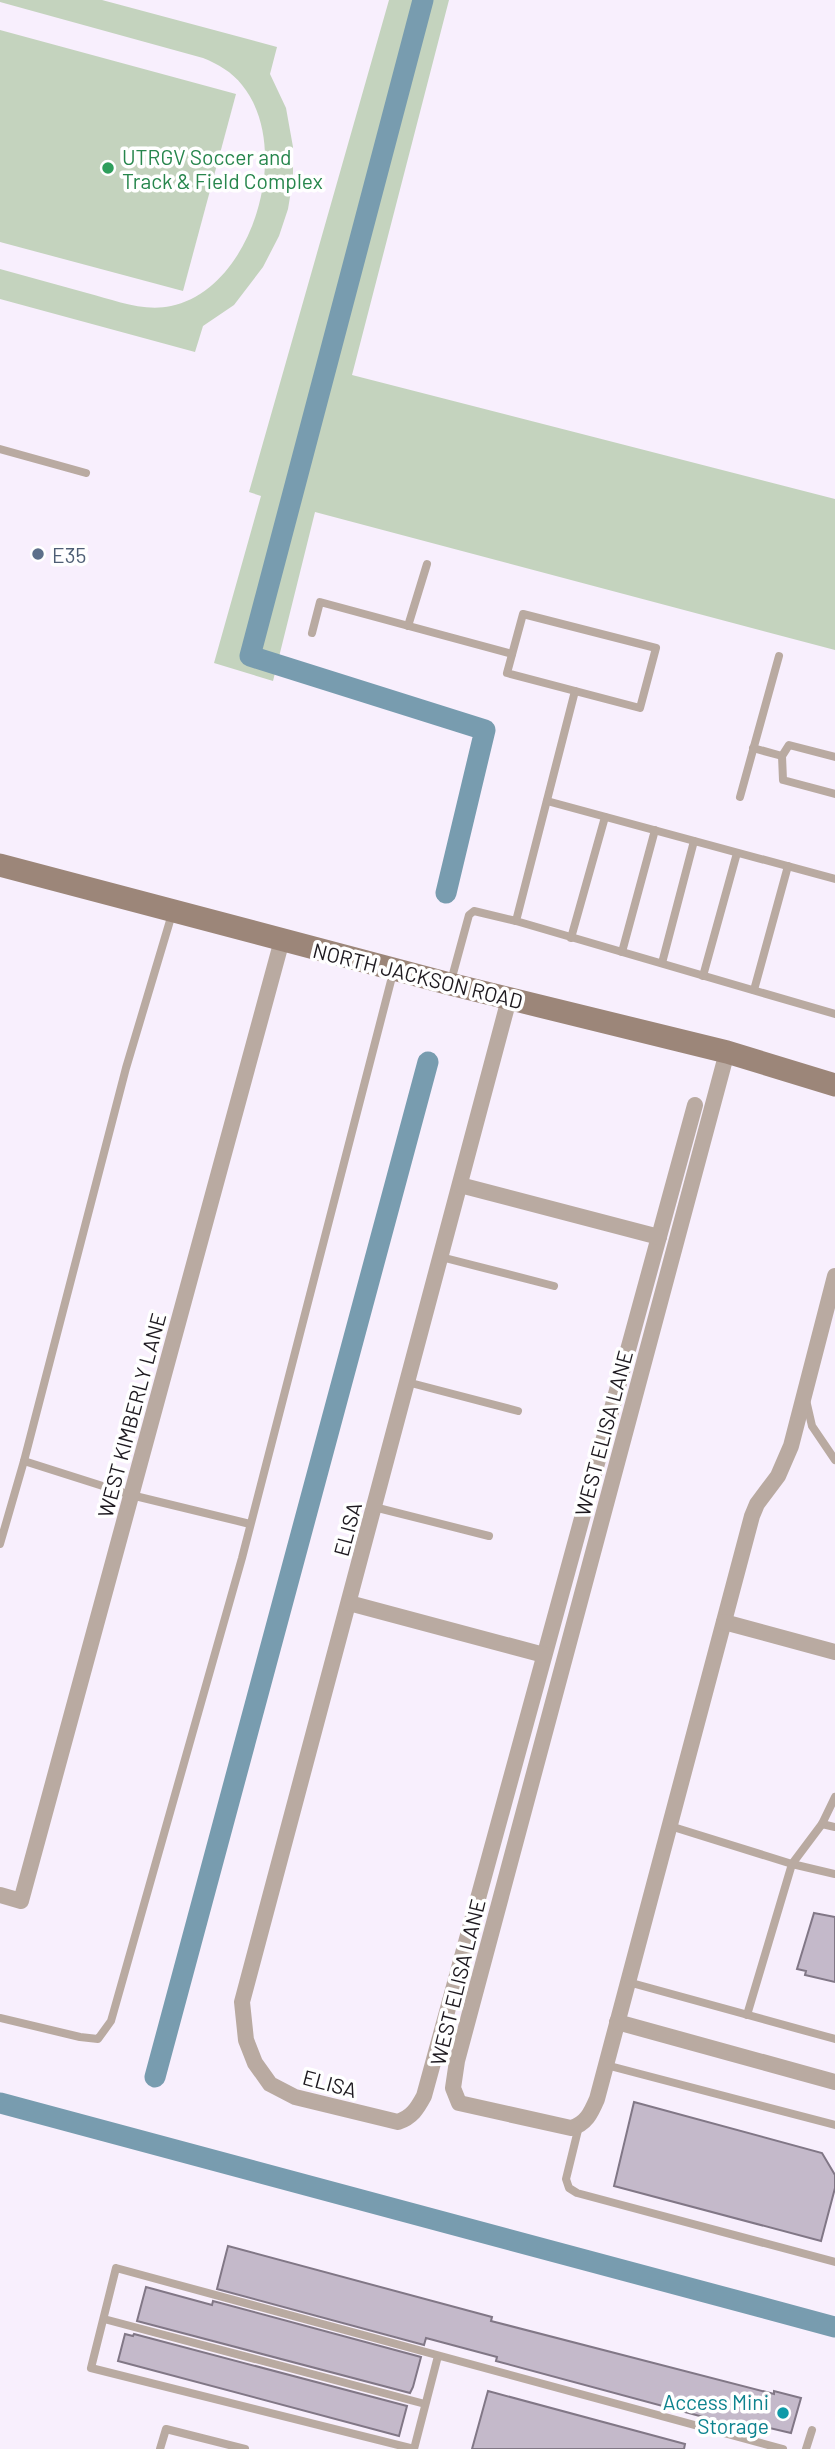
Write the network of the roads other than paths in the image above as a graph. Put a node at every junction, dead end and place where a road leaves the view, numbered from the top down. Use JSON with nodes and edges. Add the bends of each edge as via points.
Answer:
{"nodes":[{"id":1,"x":0,"y":449,"type":"edge"},
{"id":2,"x":86,"y":473,"type":"dead end"},
{"id":3,"x":427,"y":564,"type":"dead end"},
{"id":4,"x":408,"y":626,"type":"junction"},
{"id":5,"x":312,"y":633,"type":"dead end"},
{"id":6,"x":512,"y":654,"type":"junction"},
{"id":7,"x":779,"y":656,"type":"dead end"},
{"id":8,"x":575,"y":691,"type":"junction"},
{"id":9,"x":753,"y":748,"type":"junction"},
{"id":10,"x":782,"y":756,"type":"junction"},
{"id":11,"x":835,"y":757,"type":"edge"},
{"id":12,"x":835,"y":794,"type":"edge"},
{"id":13,"x":740,"y":797,"type":"dead end"},
{"id":14,"x":547,"y":801,"type":"junction"},
{"id":15,"x":605,"y":817,"type":"junction"},
{"id":16,"x":655,"y":830,"type":"junction"},
{"id":17,"x":694,"y":841,"type":"junction"},
{"id":18,"x":737,"y":853,"type":"junction"},
{"id":19,"x":0,"y":865,"type":"edge"},
{"id":20,"x":788,"y":866,"type":"junction"},
{"id":21,"x":835,"y":879,"type":"edge"},
{"id":22,"x":172,"y":911,"type":"junction"},
{"id":23,"x":516,"y":921,"type":"junction"},
{"id":24,"x":571,"y":937,"type":"junction"},
{"id":25,"x":282,"y":940,"type":"junction"},
{"id":26,"x":622,"y":952,"type":"junction"},
{"id":27,"x":662,"y":963,"type":"junction"},
{"id":28,"x":394,"y":969,"type":"junction"},
{"id":29,"x":703,"y":976,"type":"junction"},
{"id":30,"x":450,"y":984,"type":"junction"},
{"id":31,"x":754,"y":990,"type":"junction"},
{"id":32,"x":509,"y":999,"type":"junction"},
{"id":33,"x":835,"y":1014,"type":"edge"},
{"id":34,"x":727,"y":1052,"type":"junction"},
{"id":35,"x":835,"y":1085,"type":"edge"},
{"id":36,"x":695,"y":1105,"type":"dead end"},
{"id":37,"x":460,"y":1185,"type":"junction"},
{"id":38,"x":659,"y":1237,"type":"junction"},
{"id":39,"x":441,"y":1257,"type":"junction"},
{"id":40,"x":835,"y":1276,"type":"edge"},
{"id":41,"x":554,"y":1286,"type":"dead end"},
{"id":42,"x":407,"y":1382,"type":"junction"},
{"id":43,"x":804,"y":1394,"type":"junction"},
{"id":44,"x":518,"y":1411,"type":"dead end"},
{"id":45,"x":835,"y":1460,"type":"edge"},
{"id":46,"x":24,"y":1461,"type":"junction"},
{"id":47,"x":131,"y":1495,"type":"junction"},
{"id":48,"x":374,"y":1507,"type":"junction"},
{"id":49,"x":250,"y":1524,"type":"junction"},
{"id":50,"x":489,"y":1536,"type":"dead end"},
{"id":51,"x":0,"y":1544,"type":"edge"},
{"id":52,"x":349,"y":1603,"type":"junction"},
{"id":53,"x":724,"y":1622,"type":"junction"},
{"id":54,"x":835,"y":1652,"type":"edge"},
{"id":55,"x":544,"y":1655,"type":"junction"},
{"id":56,"x":835,"y":1797,"type":"edge"},
{"id":57,"x":822,"y":1824,"type":"junction"},
{"id":58,"x":669,"y":1826,"type":"junction"},
{"id":59,"x":835,"y":1827,"type":"edge"},
{"id":60,"x":792,"y":1864,"type":"junction"},
{"id":61,"x":835,"y":1874,"type":"edge"},
{"id":62,"x":0,"y":1895,"type":"edge"},
{"id":63,"x":628,"y":1982,"type":"junction"},
{"id":64,"x":747,"y":2015,"type":"junction"},
{"id":65,"x":0,"y":2018,"type":"edge"},
{"id":66,"x":617,"y":2022,"type":"junction"},
{"id":67,"x":835,"y":2039,"type":"edge"},
{"id":68,"x":606,"y":2065,"type":"junction"},
{"id":69,"x":835,"y":2082,"type":"edge"},
{"id":70,"x":835,"y":2125,"type":"edge"},
{"id":71,"x":579,"y":2126,"type":"junction"},
{"id":72,"x":835,"y":2262,"type":"edge"},
{"id":73,"x":104,"y":2319,"type":"junction"},
{"id":74,"x":438,"y":2356,"type":"junction"},
{"id":75,"x":425,"y":2404,"type":"junction"},
{"id":76,"x":812,"y":2430,"type":"dead end"},
{"id":77,"x":160,"y":2449,"type":"edge"},
{"id":78,"x":245,"y":2449,"type":"edge"},
{"id":79,"x":783,"y":2449,"type":"edge"},
{"id":80,"x":806,"y":2449,"type":"edge"}],
"edges":[{"from":1,"to":2,"type":"lane"},
{"from":3,"to":4,"type":"lane"},
{"from":4,"to":5,"type":"lane","via":[[320,602]]},
{"from":4,"to":6,"type":"lane"},
{"from":6,"to":8,"type":"lane","via":[[507,673]]},
{"from":6,"to":8,"type":"lane","via":[[523,614],[656,648],[640,708]]},
{"from":7,"to":9,"type":"lane"},
{"from":8,"to":14,"type":"lane"},
{"from":9,"to":10,"type":"lane"},
{"from":9,"to":13,"type":"lane"},
{"from":10,"to":11,"type":"lane","via":[[789,745]]},
{"from":10,"to":12,"type":"lane","via":[[783,780]]},
{"from":14,"to":15,"type":"lane"},
{"from":14,"to":23,"type":"lane"},
{"from":15,"to":16,"type":"lane"},
{"from":15,"to":24,"type":"lane"},
{"from":16,"to":17,"type":"lane"},
{"from":16,"to":26,"type":"lane"},
{"from":17,"to":18,"type":"lane"},
{"from":17,"to":27,"type":"lane"},
{"from":18,"to":20,"type":"lane"},
{"from":18,"to":29,"type":"lane"},
{"from":19,"to":22,"type":"main road","name":"NORTH JACKSON ROAD"},
{"from":20,"to":21,"type":"lane"},
{"from":20,"to":31,"type":"lane"},
{"from":22,"to":25,"type":"main road","name":"NORTH JACKSON ROAD"},
{"from":22,"to":46,"type":"lane","via":[[126,1068]]},
{"from":23,"to":24,"type":"lane"},
{"from":23,"to":30,"type":"lane","via":[[474,911],[469,915]]},
{"from":24,"to":26,"type":"lane"},
{"from":25,"to":28,"type":"main road","name":"NORTH JACKSON ROAD"},
{"from":25,"to":47,"type":"street","name":"WEST KIMBERLY LANE"},
{"from":26,"to":27,"type":"lane"},
{"from":27,"to":29,"type":"lane"},
{"from":28,"to":30,"type":"main road","name":"NORTH JACKSON ROAD"},
{"from":28,"to":49,"type":"lane"},
{"from":29,"to":31,"type":"lane"},
{"from":30,"to":32,"type":"main road","name":"NORTH JACKSON ROAD"},
{"from":31,"to":33,"type":"lane"},
{"from":32,"to":34,"type":"main road","name":"NORTH JACKSON ROAD"},
{"from":32,"to":37,"type":"street","name":"ELISA"},
{"from":34,"to":35,"type":"main road","name":"NORTH JACKSON ROAD"},
{"from":34,"to":71,"type":"street","name":"WEST ELISA LANE","via":[[453,2088],[459,2103]]},
{"from":36,"to":38,"type":"street","name":"ELISA"},
{"from":37,"to":38,"type":"street"},
{"from":37,"to":39,"type":"street","name":"ELISA"},
{"from":38,"to":55,"type":"street","name":"ELISA"},
{"from":39,"to":41,"type":"lane"},
{"from":39,"to":42,"type":"street","name":"ELISA"},
{"from":40,"to":43,"type":"street"},
{"from":42,"to":44,"type":"lane"},
{"from":42,"to":48,"type":"street","name":"ELISA"},
{"from":43,"to":45,"type":"lane","via":[[812,1426]]},
{"from":43,"to":53,"type":"street","via":[[778,1476],[752,1516]]},
{"from":46,"to":47,"type":"lane"},
{"from":46,"to":51,"type":"lane"},
{"from":47,"to":49,"type":"lane"},
{"from":47,"to":62,"type":"street","name":"WEST KIMBERLY LANE","via":[[21,1901]]},
{"from":48,"to":50,"type":"lane"},
{"from":48,"to":52,"type":"street","name":"ELISA"},
{"from":49,"to":65,"type":"lane","via":[[111,2021],[98,2039]]},
{"from":52,"to":55,"type":"street"},
{"from":52,"to":55,"type":"street","name":"ELISA","via":[[242,2002],[246,2040],[255,2063],[270,2084],[295,2097],[398,2122],[416,2111],[424,2096]]},
{"from":53,"to":54,"type":"street"},
{"from":53,"to":58,"type":"street"},
{"from":56,"to":57,"type":"lane"},
{"from":57,"to":59,"type":"lane"},
{"from":57,"to":60,"type":"lane"},
{"from":58,"to":60,"type":"lane"},
{"from":58,"to":63,"type":"street"},
{"from":60,"to":61,"type":"lane"},
{"from":60,"to":64,"type":"lane"},
{"from":63,"to":64,"type":"lane"},
{"from":63,"to":66,"type":"street"},
{"from":64,"to":67,"type":"lane"},
{"from":66,"to":68,"type":"street"},
{"from":66,"to":69,"type":"street"},
{"from":68,"to":70,"type":"lane"},
{"from":68,"to":71,"type":"street","via":[[590,2116]]},
{"from":71,"to":72,"type":"lane","via":[[566,2179],[577,2193]]},
{"from":73,"to":74,"type":"lane","via":[[116,2268]]},
{"from":73,"to":75,"type":"lane"},
{"from":73,"to":75,"type":"lane","via":[[91,2368],[414,2449]]},
{"from":74,"to":75,"type":"lane"},
{"from":74,"to":79,"type":"lane"},
{"from":76,"to":80,"type":"lane"},
{"from":77,"to":78,"type":"lane","via":[[166,2429]]}]}
